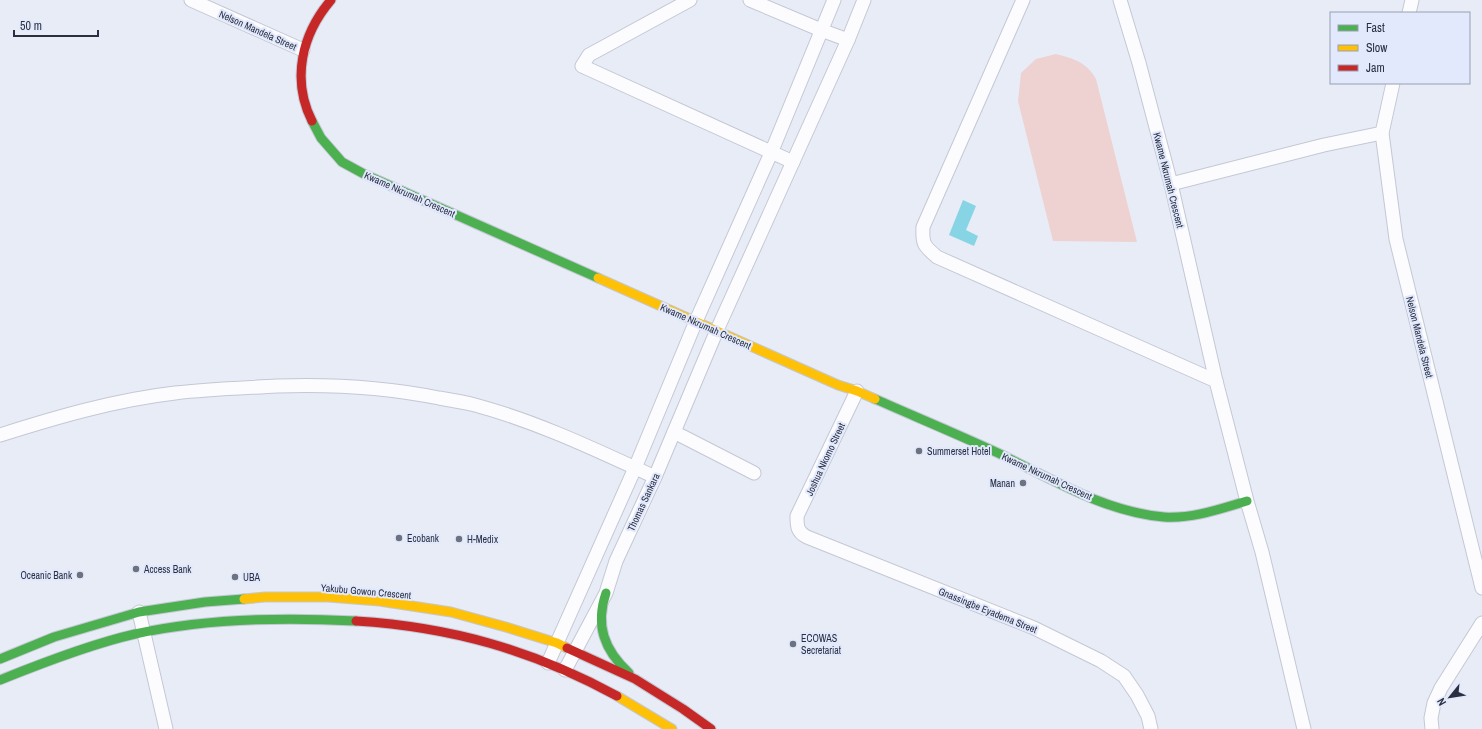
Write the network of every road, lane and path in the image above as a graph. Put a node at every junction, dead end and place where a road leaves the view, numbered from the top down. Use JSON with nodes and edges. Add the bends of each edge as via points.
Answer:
{"nodes":[{"id":1,"x":191,"y":0,"type":"edge"},
{"id":2,"x":331,"y":0,"type":"edge"},
{"id":3,"x":690,"y":0,"type":"edge"},
{"id":4,"x":752,"y":0,"type":"edge"},
{"id":5,"x":834,"y":0,"type":"edge"},
{"id":6,"x":864,"y":0,"type":"edge"},
{"id":7,"x":1023,"y":0,"type":"edge"},
{"id":8,"x":1120,"y":0,"type":"edge"},
{"id":9,"x":1412,"y":0,"type":"edge"},
{"id":10,"x":1409,"y":12,"type":"edge"},
{"id":11,"x":821,"y":30,"type":"junction"},
{"id":12,"x":848,"y":40,"type":"junction"},
{"id":13,"x":303,"y":50,"type":"junction"},
{"id":14,"x":1393,"y":84,"type":"edge"},
{"id":15,"x":1382,"y":133,"type":"junction"},
{"id":16,"x":772,"y":153,"type":"junction"},
{"id":17,"x":793,"y":162,"type":"junction"},
{"id":18,"x":1171,"y":184,"type":"junction"},
{"id":19,"x":696,"y":321,"type":"junction"},
{"id":20,"x":717,"y":330,"type":"junction"},
{"id":21,"x":1216,"y":380,"type":"junction"},
{"id":22,"x":857,"y":391,"type":"junction"},
{"id":23,"x":674,"y":432,"type":"junction"},
{"id":24,"x":0,"y":435,"type":"edge"},
{"id":25,"x":635,"y":468,"type":"junction"},
{"id":26,"x":754,"y":473,"type":"dead end"},
{"id":27,"x":655,"y":477,"type":"junction"},
{"id":28,"x":1246,"y":501,"type":"junction"},
{"id":29,"x":797,"y":527,"type":"joint"},
{"id":30,"x":1482,"y":588,"type":"edge"},
{"id":31,"x":606,"y":593,"type":"junction"},
{"id":32,"x":139,"y":612,"type":"junction"},
{"id":33,"x":1482,"y":623,"type":"edge"},
{"id":34,"x":144,"y":632,"type":"junction"},
{"id":35,"x":557,"y":643,"type":"junction"},
{"id":36,"x":575,"y":651,"type":"junction"},
{"id":37,"x":0,"y":659,"type":"edge"},
{"id":38,"x":548,"y":663,"type":"junction"},
{"id":39,"x":565,"y":670,"type":"junction"},
{"id":40,"x":635,"y":679,"type":"junction"},
{"id":41,"x":0,"y":680,"type":"edge"},
{"id":42,"x":166,"y":729,"type":"edge"},
{"id":43,"x":672,"y":729,"type":"edge"},
{"id":44,"x":711,"y":729,"type":"edge"},
{"id":45,"x":1151,"y":729,"type":"edge"},
{"id":46,"x":1304,"y":729,"type":"edge"},
{"id":47,"x":1432,"y":729,"type":"edge"}],
"edges":[{"from":1,"to":13,"type":"street","name":"Nelson Mandela Street"},
{"from":2,"to":13,"type":"main road","name":"Kwame Nkrumah Crescent","via":[[310,31]]},
{"from":3,"to":16,"type":"street","via":[[589,55],[582,66]]},
{"from":4,"to":11,"type":"street"},
{"from":5,"to":11,"type":"street"},
{"from":6,"to":12,"type":"street","name":"Thomas Sankara"},
{"from":7,"to":21,"type":"street","via":[[923,227],[922,240],[927,249],[937,257]]},
{"from":8,"to":18,"type":"street","name":"Kwame Nkrumah Crescent"},
{"from":9,"to":10,"type":"street"},
{"from":11,"to":12,"type":"street"},
{"from":11,"to":16,"type":"street"},
{"from":12,"to":17,"type":"street","name":"Thomas Sankara"},
{"from":13,"to":19,"type":"main road","name":"Kwame Nkrumah Crescent","via":[[302,82],[308,113],[321,138],[342,162]]},
{"from":14,"to":15,"type":"street","name":"Nelson Mandela Street"},
{"from":15,"to":18,"type":"street"},
{"from":15,"to":30,"type":"street","name":"Nelson Mandela Street","via":[[1396,239]]},
{"from":16,"to":17,"type":"street"},
{"from":16,"to":19,"type":"street"},
{"from":17,"to":20,"type":"street","name":"Thomas Sankara"},
{"from":18,"to":21,"type":"street","name":"Kwame Nkrumah Crescent"},
{"from":19,"to":20,"type":"main road","name":"Kwame Nkrumah Crescent"},
{"from":19,"to":25,"type":"street"},
{"from":20,"to":22,"type":"main road","name":"Kwame Nkrumah Crescent","via":[[838,385]]},
{"from":20,"to":23,"type":"street","name":"Thomas Sankara"},
{"from":21,"to":28,"type":"street","name":"Kwame Nkrumah Crescent"},
{"from":22,"to":28,"type":"main road","name":"Kwame Nkrumah Crescent","via":[[1095,498],[1139,513],[1165,517],[1194,516]]},
{"from":22,"to":29,"type":"street","name":"Joshua Nkomo Street","via":[[797,516]]},
{"from":23,"to":26,"type":"street"},
{"from":23,"to":27,"type":"street","name":"Thomas Sankara"},
{"from":24,"to":25,"type":"street","via":[[52,418],[121,402],[236,388],[319,385],[413,393],[473,404],[520,418]]},
{"from":25,"to":27,"type":"street"},
{"from":25,"to":35,"type":"street"},
{"from":27,"to":31,"type":"street","name":"Thomas Sankara","via":[[616,561]]},
{"from":28,"to":46,"type":"street","name":"Kwame Nkrumah Crescent","via":[[1262,552]]},
{"from":29,"to":45,"type":"street","name":"Gnassingbe Eyadema Street","via":[[799,532],[807,537],[1034,628],[1101,661],[1124,676],[1148,716]]},
{"from":31,"to":36,"type":"street","name":"Thomas Sankara"},
{"from":31,"to":40,"type":"main road","via":[[601,611],[602,628],[609,649],[621,667]]},
{"from":32,"to":34,"type":"street"},
{"from":32,"to":35,"type":"main road","name":"Yakubu Gowon Crescent","via":[[205,602],[265,597],[328,597],[451,612]]},
{"from":32,"to":37,"type":"main road","name":"Yakubu Gowon Crescent","via":[[54,637]]},
{"from":33,"to":47,"type":"street","via":[[1441,688],[1434,703]]},
{"from":34,"to":38,"type":"main road","via":[[231,620],[349,621],[445,631],[479,639]]},
{"from":34,"to":41,"type":"main road","via":[[39,664]]},
{"from":34,"to":42,"type":"street"},
{"from":35,"to":36,"type":"main road","name":"Yakubu Gowon Crescent"},
{"from":35,"to":38,"type":"street"},
{"from":36,"to":39,"type":"street","name":"Thomas Sankara"},
{"from":36,"to":40,"type":"main road","name":"Yakubu Gowon Crescent"},
{"from":38,"to":39,"type":"main road"},
{"from":39,"to":43,"type":"main road"},
{"from":40,"to":44,"type":"main road","name":"Yakubu Gowon Crescent"}]}
